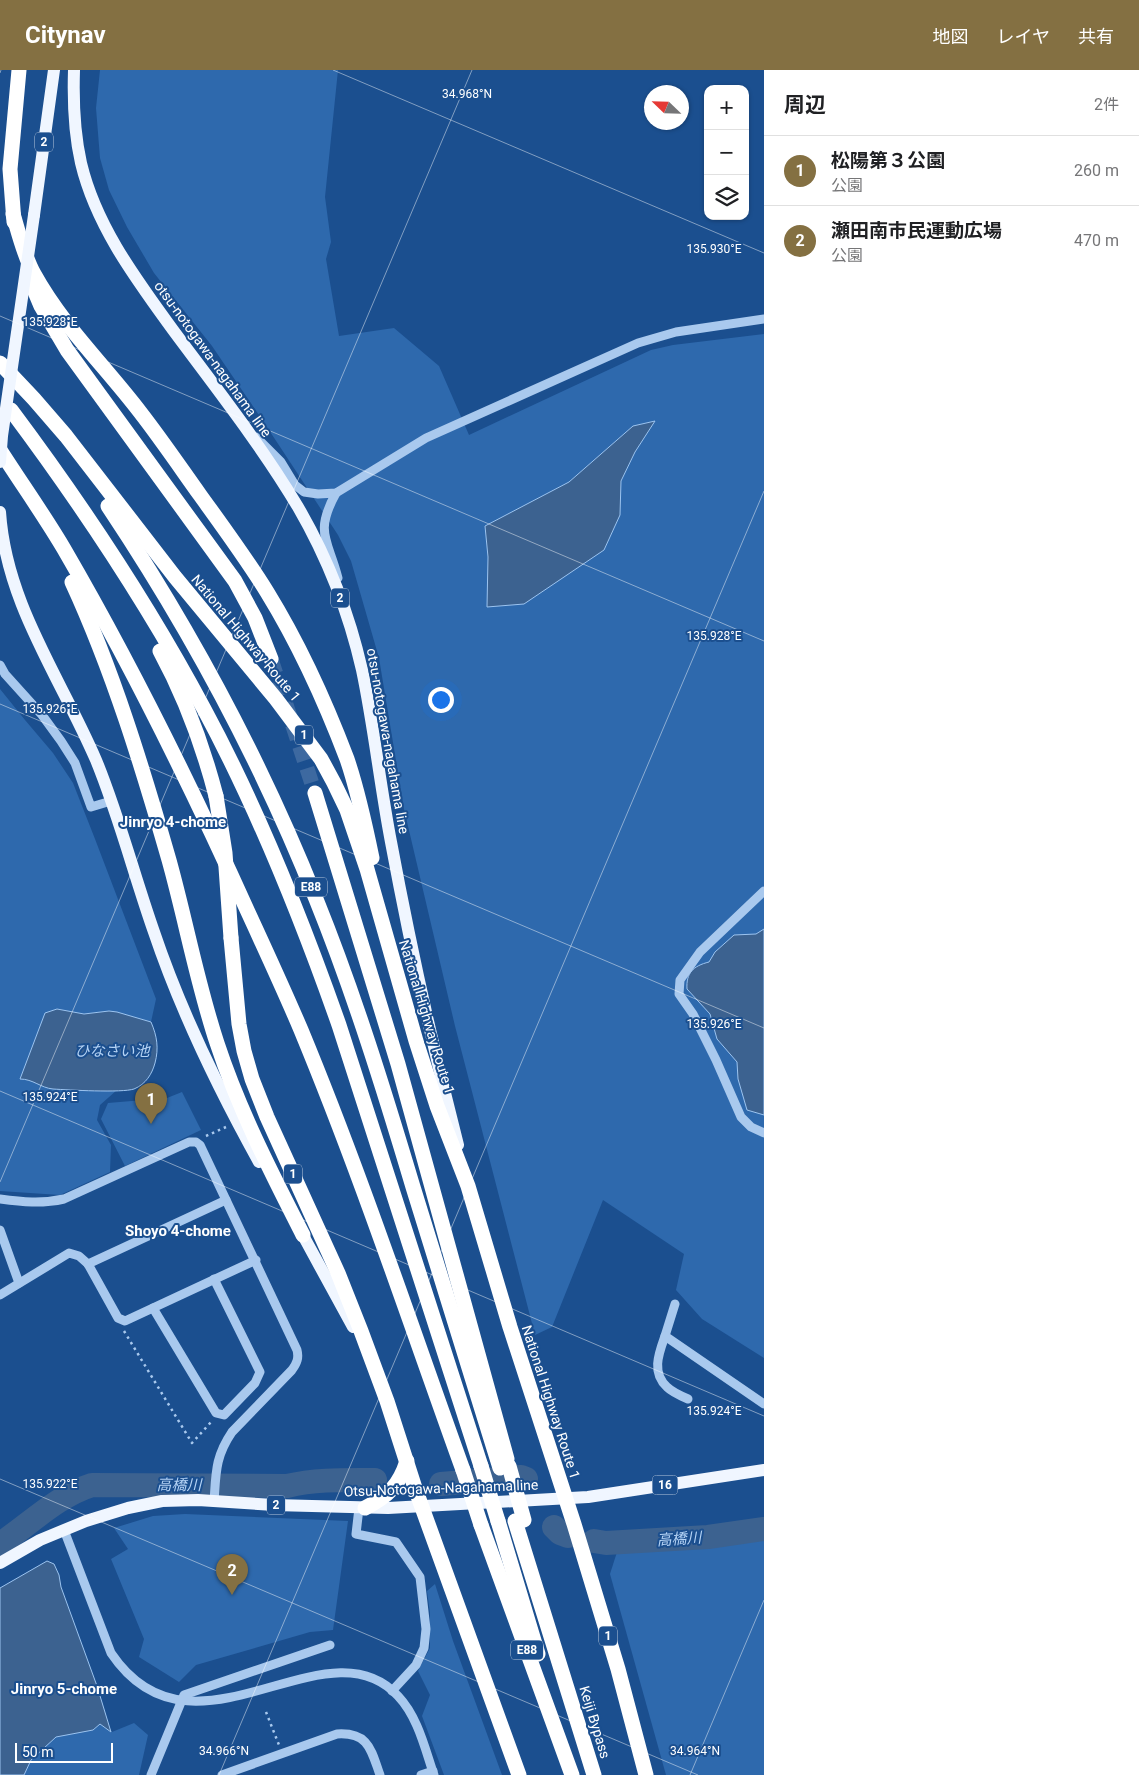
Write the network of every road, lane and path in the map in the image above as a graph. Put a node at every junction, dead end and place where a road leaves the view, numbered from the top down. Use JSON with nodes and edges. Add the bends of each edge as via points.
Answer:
{"nodes":[{"id":1,"x":19,"y":70,"type":"edge"},
{"id":2,"x":54,"y":70,"type":"edge"},
{"id":3,"x":74,"y":70,"type":"edge"},
{"id":4,"x":13,"y":214,"type":"junction"},
{"id":5,"x":764,"y":319,"type":"edge"},
{"id":6,"x":0,"y":363,"type":"edge"},
{"id":7,"x":0,"y":394,"type":"edge"},
{"id":8,"x":12,"y":410,"type":"junction"},
{"id":9,"x":244,"y":428,"type":"junction"},
{"id":10,"x":0,"y":450,"type":"edge"},
{"id":11,"x":0,"y":462,"type":"edge"},
{"id":12,"x":18,"y":477,"type":"junction"},
{"id":13,"x":336,"y":493,"type":"junction"},
{"id":14,"x":0,"y":512,"type":"edge"},
{"id":15,"x":341,"y":602,"type":"junction"},
{"id":16,"x":272,"y":659,"type":"tunnel mouth"},
{"id":17,"x":0,"y":665,"type":"edge"},
{"id":18,"x":315,"y":793,"type":"tunnel mouth"},
{"id":19,"x":112,"y":801,"type":"junction"},
{"id":20,"x":764,"y":891,"type":"edge"},
{"id":21,"x":401,"y":994,"type":"junction"},
{"id":22,"x":223,"y":1129,"type":"dead end"},
{"id":23,"x":764,"y":1133,"type":"edge"},
{"id":24,"x":200,"y":1139,"type":"junction"},
{"id":25,"x":468,"y":1186,"type":"junction"},
{"id":26,"x":0,"y":1199,"type":"edge"},
{"id":27,"x":226,"y":1200,"type":"junction"},
{"id":28,"x":0,"y":1230,"type":"edge"},
{"id":29,"x":303,"y":1235,"type":"junction"},
{"id":30,"x":256,"y":1260,"type":"junction"},
{"id":31,"x":88,"y":1264,"type":"junction"},
{"id":32,"x":214,"y":1279,"type":"junction"},
{"id":33,"x":19,"y":1283,"type":"junction"},
{"id":34,"x":0,"y":1295,"type":"edge"},
{"id":35,"x":675,"y":1304,"type":"dead end"},
{"id":36,"x":153,"y":1308,"type":"junction"},
{"id":37,"x":125,"y":1321,"type":"junction"},
{"id":38,"x":665,"y":1336,"type":"junction"},
{"id":39,"x":688,"y":1399,"type":"dead end"},
{"id":40,"x":387,"y":1401,"type":"junction"},
{"id":41,"x":764,"y":1404,"type":"edge"},
{"id":42,"x":216,"y":1413,"type":"junction"},
{"id":43,"x":407,"y":1461,"type":"junction"},
{"id":44,"x":504,"y":1467,"type":"junction"},
{"id":45,"x":764,"y":1470,"type":"edge"},
{"id":46,"x":214,"y":1498,"type":"junction"},
{"id":47,"x":566,"y":1498,"type":"junction"},
{"id":48,"x":422,"y":1506,"type":"junction"},
{"id":49,"x":362,"y":1508,"type":"junction"},
{"id":50,"x":64,"y":1530,"type":"junction"},
{"id":51,"x":0,"y":1564,"type":"edge"},
{"id":52,"x":330,"y":1645,"type":"dead end"},
{"id":53,"x":392,"y":1691,"type":"junction"},
{"id":54,"x":271,"y":1697,"type":"dead end"},
{"id":55,"x":148,"y":1698,"type":"dead end"},
{"id":56,"x":167,"y":1708,"type":"dead end"},
{"id":57,"x":182,"y":1712,"type":"junction"},
{"id":58,"x":266,"y":1712,"type":"dead end"},
{"id":59,"x":279,"y":1745,"type":"dead end"},
{"id":60,"x":433,"y":1773,"type":"edge"},
{"id":61,"x":151,"y":1775,"type":"edge"},
{"id":62,"x":222,"y":1775,"type":"edge"},
{"id":63,"x":380,"y":1775,"type":"edge"},
{"id":64,"x":421,"y":1775,"type":"edge"},
{"id":65,"x":519,"y":1775,"type":"edge"},
{"id":66,"x":573,"y":1775,"type":"edge"},
{"id":67,"x":594,"y":1775,"type":"edge"},
{"id":68,"x":646,"y":1775,"type":"edge"}],
"edges":[{"from":1,"to":4,"type":"highway","via":[[10,169]]},
{"from":2,"to":11,"type":"main road","number":"2","bridge":true},
{"from":3,"to":9,"type":"main road","name":"otsu-notogawa-nagahama line","number":"2","via":[[73,102],[81,164],[102,221],[130,270]]},
{"from":4,"to":16,"type":"highway","via":[[31,283],[53,328],[235,581]]},
{"from":4,"to":21,"type":"highway","via":[[33,273],[56,310],[140,412],[222,526],[267,592],[302,654],[332,722],[358,795]]},
{"from":5,"to":13,"type":"street","via":[[676,332],[638,343],[426,438]]},
{"from":6,"to":21,"type":"highway","name":"National Highway Route 1","number":"1","via":[[66,436],[174,577],[276,698],[320,759],[357,838]]},
{"from":6,"to":44,"type":"highway","number":"E88","via":[[93,484],[168,600],[243,738],[296,851],[338,956],[382,1086]]},
{"from":7,"to":8,"type":"highway","number":"1"},
{"from":8,"to":40,"type":"highway","number":"1","bridge":true,"via":[[135,604],[169,667],[197,734],[216,796],[225,853],[244,1051],[266,1117],[338,1273]]},
{"from":8,"to":66,"type":"highway","number":"E88","bridge":true,"via":[[75,496],[147,608],[204,710],[262,830],[318,964],[481,1466]]},
{"from":9,"to":13,"type":"street","via":[[266,446],[304,492]]},
{"from":9,"to":15,"type":"main road","name":"otsu-notogawa-nagahama line","number":"2","via":[[299,510],[331,573]]},
{"from":10,"to":12,"type":"highway","number":"E88"},
{"from":12,"to":29,"type":"highway","via":[[62,559],[111,676],[169,861],[202,994],[220,1051],[254,1138]]},
{"from":12,"to":66,"type":"highway","number":"E88","bridge":true,"via":[[64,548],[146,701],[204,817],[300,1029]]},
{"from":13,"to":15,"type":"street","via":[[327,509],[324,539],[338,577]]},
{"from":14,"to":19,"type":"main road","via":[[6,557],[24,613],[96,760]]},
{"from":15,"to":25,"type":"main road","name":"otsu-notogawa-nagahama line","number":"2","via":[[361,668],[413,954]]},
{"from":17,"to":19,"type":"street","via":[[42,715],[75,764],[91,807]]},
{"from":18,"to":44,"type":"highway","number":"E88","via":[[398,1064]]},
{"from":19,"to":29,"type":"main road","via":[[154,933],[191,1026],[237,1122]]},
{"from":20,"to":23,"type":"street","via":[[700,952],[680,980],[679,994],[693,1014],[741,1116],[751,1127]]},
{"from":21,"to":25,"type":"highway","name":"National Highway Route 1","number":"1","via":[[437,1106]]},
{"from":22,"to":24,"type":"path"},
{"from":24,"to":26,"type":"street","via":[[64,1199],[32,1203]]},
{"from":24,"to":27,"type":"street"},
{"from":25,"to":47,"type":"highway","name":"National Highway Route 1","number":"1"},
{"from":27,"to":30,"type":"street"},
{"from":27,"to":31,"type":"street"},
{"from":28,"to":33,"type":"street"},
{"from":29,"to":40,"type":"main road","via":[[360,1341]]},
{"from":30,"to":32,"type":"street"},
{"from":30,"to":46,"type":"street","via":[[297,1350],[297,1363],[232,1432],[216,1465]]},
{"from":31,"to":33,"type":"street","via":[[69,1253]]},
{"from":31,"to":37,"type":"street","via":[[118,1318]]},
{"from":32,"to":36,"type":"street"},
{"from":32,"to":42,"type":"street","via":[[260,1372],[255,1383],[224,1415]]},
{"from":33,"to":34,"type":"street"},
{"from":35,"to":38,"type":"street"},
{"from":36,"to":37,"type":"street"},
{"from":36,"to":42,"type":"street"},
{"from":37,"to":42,"type":"path","via":[[123,1329],[192,1442],[214,1420]]},
{"from":38,"to":39,"type":"street","via":[[656,1359],[659,1376],[667,1388]]},
{"from":38,"to":41,"type":"street"},
{"from":40,"to":43,"type":"highway","number":"1"},
{"from":43,"to":48,"type":"highway","number":"1"},
{"from":43,"to":49,"type":"highway","via":[[403,1475],[390,1492]]},
{"from":44,"to":67,"type":"highway","name":"Keiji Bypass","number":"E88"},
{"from":45,"to":47,"type":"main road","number":"16","via":[[601,1496]]},
{"from":46,"to":49,"type":"main road","name":"Otsu-Notogawa-Nagahama line","number":"2"},
{"from":46,"to":50,"type":"main road","name":"Otsu-Notogawa-Nagahama line","number":"2","via":[[162,1501],[128,1508]]},
{"from":47,"to":48,"type":"main road","name":"Otsu-Notogawa-Nagahama line","number":"2"},
{"from":47,"to":68,"type":"highway","name":"National Highway Route 1","number":"1","via":[[618,1668]]},
{"from":48,"to":49,"type":"main road","name":"Otsu-Notogawa-Nagahama line","number":"2"},
{"from":48,"to":65,"type":"highway","number":"1"},
{"from":49,"to":53,"type":"street","via":[[356,1534],[396,1542],[420,1577],[426,1629],[424,1648],[416,1664]]},
{"from":50,"to":51,"type":"main road","name":"Otsu-Notogawa-Nagahama line","number":"2"},
{"from":50,"to":55,"type":"street","via":[[112,1653],[121,1670]]},
{"from":52,"to":57,"type":"street","via":[[184,1695]]},
{"from":53,"to":54,"type":"street","via":[[365,1677],[346,1675]]},
{"from":53,"to":60,"type":"street","via":[[409,1712]]},
{"from":56,"to":57,"type":"street"},
{"from":57,"to":61,"type":"street"},
{"from":58,"to":59,"type":"path"},
{"from":60,"to":64,"type":"street"},
{"from":62,"to":63,"type":"street","via":[[337,1734],[351,1733],[362,1738],[371,1749]]}]}
